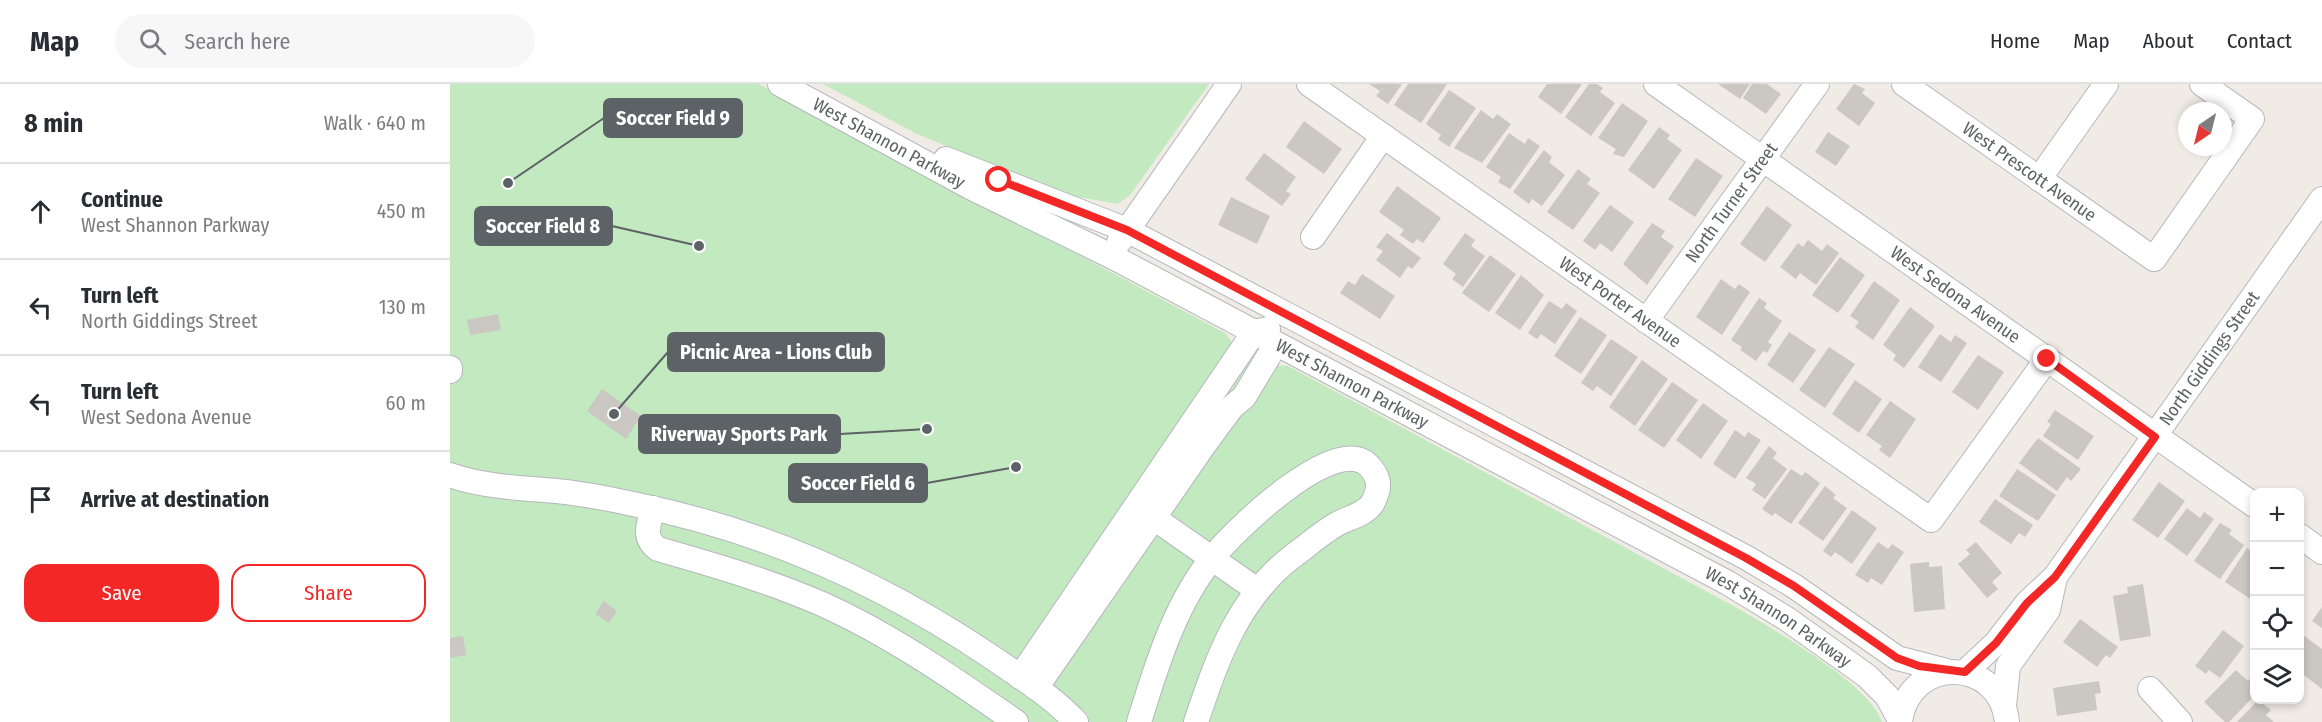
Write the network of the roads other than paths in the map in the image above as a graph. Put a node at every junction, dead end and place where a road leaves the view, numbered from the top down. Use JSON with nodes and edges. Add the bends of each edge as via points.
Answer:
{"nodes":[{"id":1,"x":780,"y":84,"type":"edge"},
{"id":2,"x":800,"y":84,"type":"edge"},
{"id":3,"x":1228,"y":84,"type":"edge"},
{"id":4,"x":1309,"y":84,"type":"edge"},
{"id":5,"x":1656,"y":84,"type":"edge"},
{"id":6,"x":1817,"y":84,"type":"edge"},
{"id":7,"x":2106,"y":84,"type":"edge"},
{"id":8,"x":2202,"y":84,"type":"edge"},
{"id":9,"x":1919,"y":88,"type":"edge"},
{"id":10,"x":1383,"y":136,"type":"junction"},
{"id":11,"x":1762,"y":158,"type":"junction"},
{"id":12,"x":2039,"y":179,"type":"junction"},
{"id":13,"x":2322,"y":199,"type":"edge"},
{"id":14,"x":1127,"y":230,"type":"junction"},
{"id":15,"x":1313,"y":237,"type":"dead end"},
{"id":16,"x":1111,"y":256,"type":"junction"},
{"id":17,"x":1646,"y":321,"type":"junction"},
{"id":18,"x":1254,"y":332,"type":"junction"},
{"id":19,"x":1276,"y":344,"type":"junction"},
{"id":20,"x":2047,"y":359,"type":"junction"},
{"id":21,"x":1426,"y":389,"type":"junction"},
{"id":22,"x":2155,"y":437,"type":"junction"},
{"id":23,"x":450,"y":475,"type":"edge"},
{"id":24,"x":2250,"y":503,"type":"edge"},
{"id":25,"x":653,"y":508,"type":"junction"},
{"id":26,"x":1145,"y":512,"type":"junction"},
{"id":27,"x":2304,"y":539,"type":"edge"},
{"id":28,"x":2322,"y":552,"type":"edge"},
{"id":29,"x":1212,"y":558,"type":"junction"},
{"id":30,"x":2055,"y":577,"type":"junction"},
{"id":31,"x":1257,"y":590,"type":"junction"},
{"id":32,"x":930,"y":618,"type":"junction"},
{"id":33,"x":910,"y":651,"type":"junction"},
{"id":34,"x":1956,"y":672,"type":"junction"},
{"id":35,"x":1028,"y":682,"type":"junction"},
{"id":36,"x":2150,"y":689,"type":"dead end"},
{"id":37,"x":2006,"y":714,"type":"edge"},
{"id":38,"x":1900,"y":721,"type":"edge"},
{"id":39,"x":1016,"y":722,"type":"edge"},
{"id":40,"x":1076,"y":722,"type":"edge"},
{"id":41,"x":1139,"y":722,"type":"edge"},
{"id":42,"x":1196,"y":722,"type":"edge"},
{"id":43,"x":2180,"y":722,"type":"edge"}],
"edges":[{"from":1,"to":16,"type":"street","name":"West Shannon Parkway","via":[[972,188]]},
{"from":2,"to":14,"type":"street","name":"West Shannon Parkway","via":[[949,160]]},
{"from":3,"to":14,"type":"street"},
{"from":4,"to":10,"type":"street","name":"West Porter Avenue"},
{"from":5,"to":11,"type":"street","name":"West Sedona Avenue"},
{"from":6,"to":11,"type":"street","name":"North Turner Street"},
{"from":7,"to":12,"type":"street"},
{"from":8,"to":12,"type":"street","name":"West Prescott Avenue","via":[[2252,119],[2154,259]]},
{"from":9,"to":12,"type":"street","name":"West Prescott Avenue"},
{"from":10,"to":15,"type":"street"},
{"from":10,"to":17,"type":"street","name":"West Porter Avenue"},
{"from":11,"to":17,"type":"street","name":"North Turner Street"},
{"from":11,"to":20,"type":"street","name":"West Sedona Avenue"},
{"from":13,"to":22,"type":"street","name":"North Giddings Street"},
{"from":14,"to":16,"type":"street"},
{"from":14,"to":21,"type":"street","name":"West Shannon Parkway"},
{"from":16,"to":18,"type":"street","name":"West Shannon Parkway"},
{"from":17,"to":20,"type":"street","name":"West Porter Avenue","via":[[1930,520]]},
{"from":18,"to":19,"type":"street","name":"West Shannon Parkway"},
{"from":18,"to":21,"type":"street","via":[[1272,328],[1294,333],[1400,389]]},
{"from":18,"to":26,"type":"street"},
{"from":19,"to":26,"type":"street","via":[[1244,397]]},
{"from":19,"to":38,"type":"street","name":"West Shannon Parkway","via":[[1757,600],[1872,681],[1887,696]]},
{"from":20,"to":22,"type":"street","name":"West Sedona Avenue"},
{"from":21,"to":34,"type":"street","name":"West Shannon Parkway","via":[[1746,558],[1794,586],[1897,658]]},
{"from":22,"to":24,"type":"street","name":"West Sedona Avenue"},
{"from":22,"to":30,"type":"street","name":"North Giddings Street"},
{"from":23,"to":25,"type":"street"},
{"from":25,"to":32,"type":"street","via":[[795,550]]},
{"from":25,"to":33,"type":"street","via":[[647,535],[650,544],[658,549],[786,590]]},
{"from":26,"to":29,"type":"street"},
{"from":26,"to":35,"type":"street"},
{"from":27,"to":28,"type":"street"},
{"from":29,"to":31,"type":"street"},
{"from":29,"to":31,"type":"street","via":[[1246,521],[1296,482],[1338,460],[1352,457],[1366,462],[1376,474],[1378,489],[1372,504],[1290,558]]},
{"from":29,"to":41,"type":"street","via":[[1170,631]]},
{"from":30,"to":34,"type":"street","name":"North Giddings Street","via":[[2027,603],[1996,643]]},
{"from":30,"to":37,"type":"street","name":"North Giddings Street","via":[[2048,610],[2008,666]]},
{"from":31,"to":42,"type":"street","via":[[1225,641]]},
{"from":32,"to":33,"type":"street"},
{"from":32,"to":35,"type":"street"},
{"from":33,"to":39,"type":"street"},
{"from":34,"to":37,"type":"street","name":"West Shannon Parkway","via":[[1982,679],[1995,691]]},
{"from":34,"to":38,"type":"street","name":"North Giddings Street","via":[[1930,676],[1915,687],[1904,702]]},
{"from":35,"to":40,"type":"street"},
{"from":36,"to":43,"type":"street"}]}
